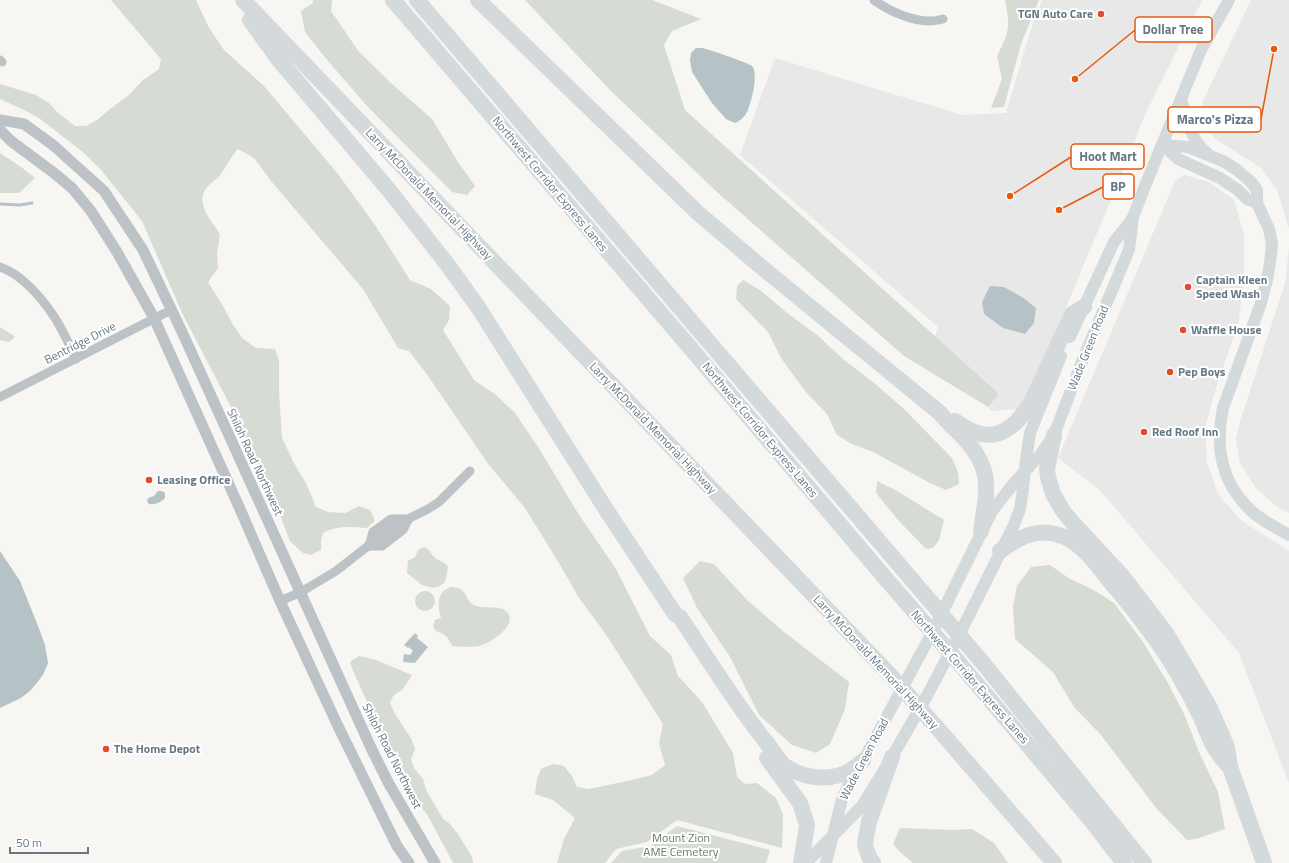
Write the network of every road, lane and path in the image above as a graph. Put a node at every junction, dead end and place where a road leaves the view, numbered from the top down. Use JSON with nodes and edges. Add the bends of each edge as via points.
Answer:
{"nodes":[{"id":1,"x":238,"y":0,"type":"edge"},
{"id":2,"x":243,"y":0,"type":"edge"},
{"id":3,"x":393,"y":0,"type":"edge"},
{"id":4,"x":417,"y":0,"type":"edge"},
{"id":5,"x":478,"y":0,"type":"edge"},
{"id":6,"x":874,"y":0,"type":"edge"},
{"id":7,"x":1229,"y":0,"type":"edge"},
{"id":8,"x":943,"y":19,"type":"dead end"},
{"id":9,"x":1181,"y":99,"type":"junction"},
{"id":10,"x":0,"y":120,"type":"edge"},
{"id":11,"x":0,"y":130,"type":"edge"},
{"id":12,"x":1164,"y":145,"type":"junction"},
{"id":13,"x":1215,"y":158,"type":"junction"},
{"id":14,"x":1257,"y":203,"type":"junction"},
{"id":15,"x":1133,"y":217,"type":"junction"},
{"id":16,"x":0,"y":267,"type":"edge"},
{"id":17,"x":1084,"y":307,"type":"junction"},
{"id":18,"x":171,"y":310,"type":"junction"},
{"id":19,"x":154,"y":318,"type":"junction"},
{"id":20,"x":76,"y":359,"type":"junction"},
{"id":21,"x":0,"y":397,"type":"edge"},
{"id":22,"x":940,"y":413,"type":"junction"},
{"id":23,"x":1054,"y":435,"type":"junction"},
{"id":24,"x":1026,"y":470,"type":"junction"},
{"id":25,"x":470,"y":471,"type":"dead end"},
{"id":26,"x":408,"y":519,"type":"junction"},
{"id":27,"x":981,"y":531,"type":"junction"},
{"id":28,"x":1289,"y":535,"type":"edge"},
{"id":29,"x":369,"y":546,"type":"junction"},
{"id":30,"x":1000,"y":551,"type":"junction"},
{"id":31,"x":301,"y":592,"type":"junction"},
{"id":32,"x":280,"y":601,"type":"junction"},
{"id":33,"x":675,"y":614,"type":"junction"},
{"id":34,"x":892,"y":757,"type":"junction"},
{"id":35,"x":863,"y":761,"type":"junction"},
{"id":36,"x":1230,"y":767,"type":"junction"},
{"id":37,"x":833,"y":835,"type":"junction"},
{"id":38,"x":407,"y":862,"type":"edge"},
{"id":39,"x":435,"y":863,"type":"edge"},
{"id":40,"x":801,"y":863,"type":"edge"},
{"id":41,"x":806,"y":863,"type":"edge"},
{"id":42,"x":826,"y":863,"type":"edge"},
{"id":43,"x":873,"y":863,"type":"edge"},
{"id":44,"x":1054,"y":863,"type":"edge"},
{"id":45,"x":1124,"y":863,"type":"edge"},
{"id":46,"x":1144,"y":863,"type":"edge"},
{"id":47,"x":1264,"y":863,"type":"edge"}],
"edges":[{"from":1,"to":33,"type":"highway","via":[[279,60],[388,189],[478,307]]},
{"from":2,"to":44,"type":"highway","name":"Larry McDonald Memorial Highway","via":[[894,679]]},
{"from":3,"to":45,"type":"highway","name":"Northwest Corridor Express Lanes","via":[[960,664]]},
{"from":4,"to":46,"type":"highway","via":[[983,663]]},
{"from":5,"to":22,"type":"highway","via":[[698,213]]},
{"from":6,"to":8,"type":"street","via":[[917,19]]},
{"from":7,"to":9,"type":"main road","name":"Wade Green Road","via":[[1201,50]]},
{"from":9,"to":12,"type":"main road","name":"Wade Green Road"},
{"from":9,"to":13,"type":"main road","via":[[1194,138]]},
{"from":10,"to":18,"type":"street","name":"Shiloh Road Northwest","via":[[24,124],[53,145],[104,191],[143,250]]},
{"from":11,"to":19,"type":"street","via":[[72,188],[92,210]]},
{"from":12,"to":13,"type":"main road","via":[[1188,147]]},
{"from":12,"to":14,"type":"main road","via":[[1178,159],[1220,178],[1247,199]]},
{"from":12,"to":15,"type":"main road","name":"Wade Green Road"},
{"from":13,"to":14,"type":"main road","via":[[1225,162],[1250,181],[1257,190]]},
{"from":14,"to":28,"type":"main road","via":[[1269,229],[1272,244],[1270,263],[1261,303],[1223,408],[1220,424],[1220,458],[1232,488],[1243,502],[1263,520]]},
{"from":15,"to":17,"type":"main road","name":"Wade Green Road","via":[[1114,242]]},
{"from":15,"to":23,"type":"main road","name":"Wade Green Road","via":[[1129,250]]},
{"from":16,"to":20,"type":"street","via":[[29,286],[53,314]]},
{"from":17,"to":22,"type":"highway","via":[[1072,314],[1032,401],[1013,426],[996,434],[978,434]]},
{"from":17,"to":24,"type":"main road","name":"Wade Green Road","via":[[1030,433]]},
{"from":18,"to":19,"type":"street","name":"Bentridge Drive"},
{"from":18,"to":31,"type":"street","name":"Shiloh Road Northwest"},
{"from":19,"to":20,"type":"street","name":"Bentridge Drive"},
{"from":19,"to":32,"type":"street"},
{"from":20,"to":21,"type":"street","name":"Bentridge Drive"},
{"from":22,"to":27,"type":"highway","via":[[964,438],[984,467],[987,490]]},
{"from":23,"to":24,"type":"main road","name":"Wade Green Road"},
{"from":23,"to":36,"type":"highway","via":[[1047,469],[1053,494],[1063,511],[1124,578],[1166,633],[1210,708],[1228,747]]},
{"from":24,"to":27,"type":"main road","name":"Wade Green Road","via":[[998,502]]},
{"from":24,"to":30,"type":"main road","name":"Wade Green Road","via":[[1020,508]]},
{"from":25,"to":26,"type":"street","via":[[439,502]]},
{"from":26,"to":29,"type":"street","via":[[403,530],[382,546]]},
{"from":26,"to":29,"type":"street","via":[[391,519],[373,532]]},
{"from":27,"to":35,"type":"main road","name":"Wade Green Road","via":[[910,674]]},
{"from":29,"to":31,"type":"street","via":[[336,571]]},
{"from":30,"to":34,"type":"main road","name":"Wade Green Road","via":[[941,669]]},
{"from":30,"to":36,"type":"highway","via":[[1026,535],[1039,533],[1060,535],[1082,549],[1140,617],[1158,643],[1197,708],[1217,753]]},
{"from":31,"to":32,"type":"street"},
{"from":31,"to":39,"type":"street","name":"Shiloh Road Northwest","via":[[389,784]]},
{"from":32,"to":38,"type":"street","via":[[337,724]]},
{"from":33,"to":35,"type":"highway","via":[[680,617],[756,730],[784,765],[803,775],[822,778],[837,776]]},
{"from":33,"to":40,"type":"highway","via":[[674,624],[726,702],[800,803],[807,825]]},
{"from":34,"to":37,"type":"main road","name":"Wade Green Road","via":[[862,806]]},
{"from":34,"to":43,"type":"highway","via":[[869,822],[866,838],[869,857]]},
{"from":35,"to":37,"type":"main road","name":"Wade Green Road","via":[[842,799]]},
{"from":36,"to":47,"type":"highway"},
{"from":37,"to":41,"type":"main road"},
{"from":37,"to":42,"type":"main road"}]}
